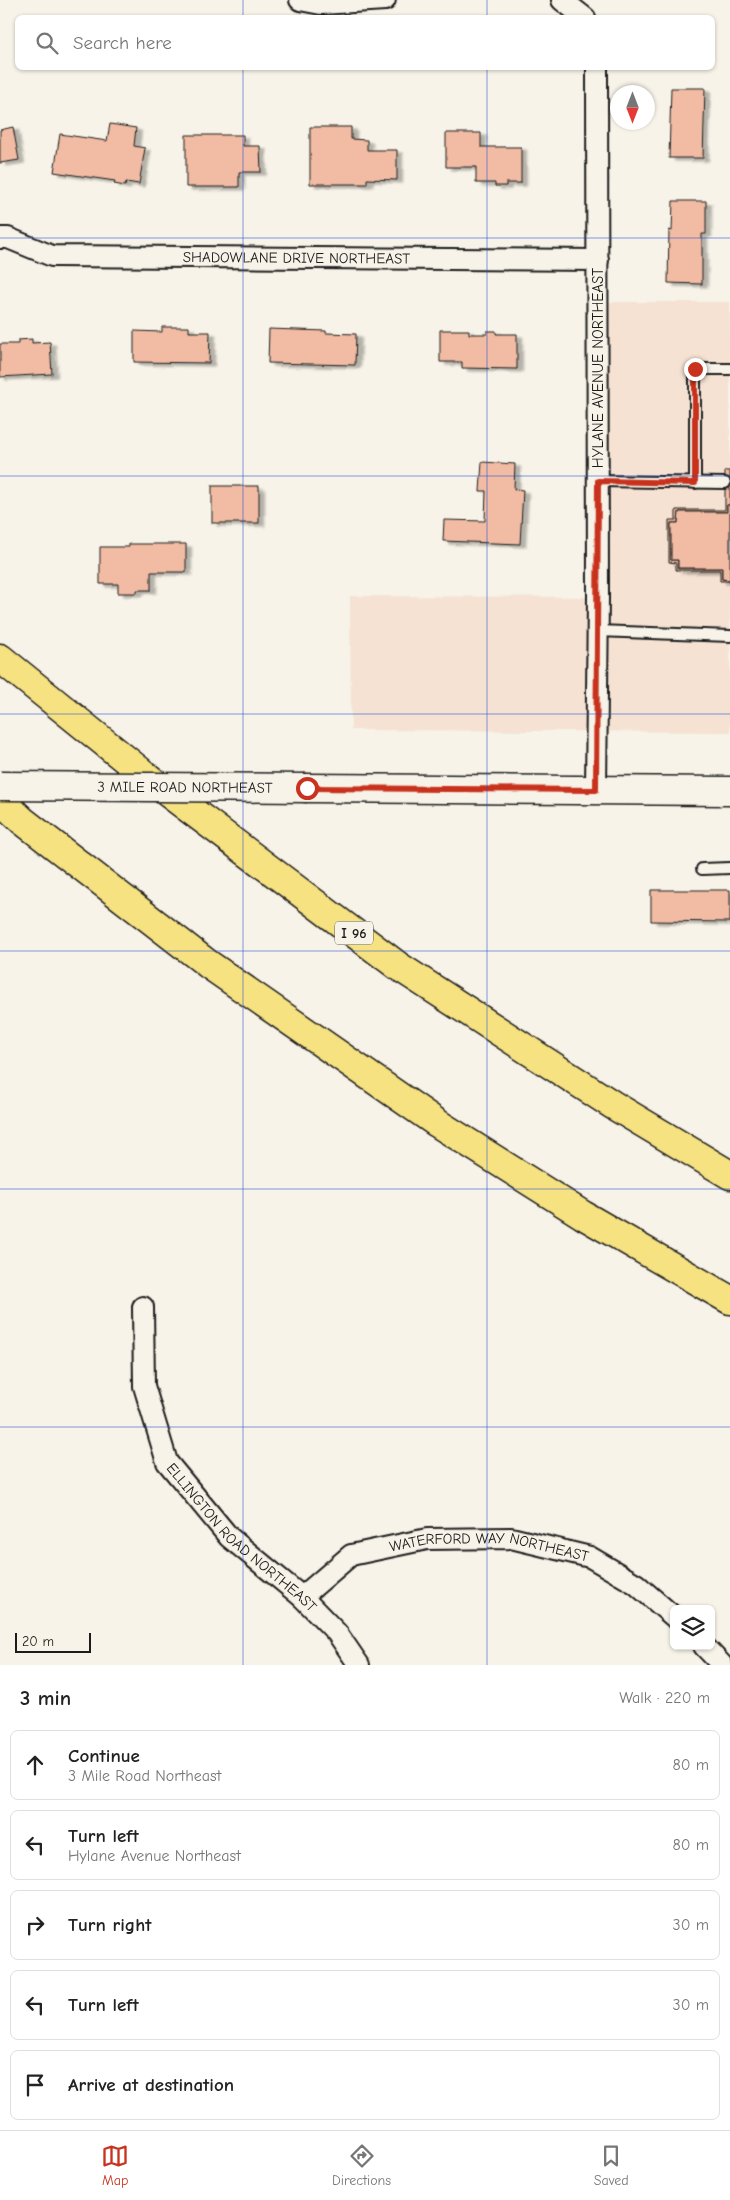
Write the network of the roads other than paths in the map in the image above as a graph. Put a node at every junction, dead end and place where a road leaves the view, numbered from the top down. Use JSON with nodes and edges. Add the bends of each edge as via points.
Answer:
{"nodes":[{"id":1,"x":300,"y":0,"type":"edge"},
{"id":2,"x":386,"y":0,"type":"edge"},
{"id":3,"x":562,"y":0,"type":"edge"},
{"id":4,"x":581,"y":15,"type":"edge"},
{"id":5,"x":597,"y":70,"type":"edge"},
{"id":6,"x":0,"y":238,"type":"edge"},
{"id":7,"x":598,"y":260,"type":"junction"},
{"id":8,"x":730,"y":369,"type":"edge"},
{"id":9,"x":598,"y":481,"type":"junction"},
{"id":10,"x":695,"y":483,"type":"junction"},
{"id":11,"x":725,"y":483,"type":"dead end"},
{"id":12,"x":598,"y":632,"type":"junction"},
{"id":13,"x":730,"y":636,"type":"edge"},
{"id":14,"x":0,"y":658,"type":"edge"},
{"id":15,"x":0,"y":786,"type":"edge"},
{"id":16,"x":596,"y":790,"type":"junction"},
{"id":17,"x":730,"y":791,"type":"edge"},
{"id":18,"x":0,"y":800,"type":"edge"},
{"id":19,"x":730,"y":868,"type":"edge"},
{"id":20,"x":702,"y":869,"type":"dead end"},
{"id":21,"x":730,"y":1175,"type":"edge"},
{"id":22,"x":730,"y":1300,"type":"edge"},
{"id":23,"x":143,"y":1307,"type":"dead end"},
{"id":24,"x":302,"y":1597,"type":"junction"},
{"id":25,"x":670,"y":1614,"type":"edge"},
{"id":26,"x":708,"y":1650,"type":"edge"},
{"id":27,"x":359,"y":1665,"type":"edge"},
{"id":28,"x":722,"y":1665,"type":"edge"}],
"edges":[{"from":1,"to":2,"type":"street","via":[[321,4]]},
{"from":3,"to":4,"type":"street"},
{"from":5,"to":7,"type":"street","name":"HYLANE AVENUE NORTHEAST"},
{"from":6,"to":7,"type":"street","name":"SHADOWLANE DRIVE NORTHEAST","via":[[8,238],[52,256]]},
{"from":7,"to":9,"type":"street","name":"HYLANE AVENUE NORTHEAST"},
{"from":8,"to":10,"type":"lane","via":[[695,369]]},
{"from":9,"to":10,"type":"lane"},
{"from":9,"to":12,"type":"street","name":"HYLANE AVENUE NORTHEAST"},
{"from":10,"to":11,"type":"lane"},
{"from":12,"to":13,"type":"lane"},
{"from":12,"to":16,"type":"street","name":"HYLANE AVENUE NORTHEAST"},
{"from":14,"to":21,"type":"highway","number":"I 96","via":[[151,780],[398,966],[613,1105]]},
{"from":15,"to":16,"type":"main road","name":"3 MILE ROAD NORTHEAST","bridge":true},
{"from":16,"to":17,"type":"main road","name":"3 MILE ROAD NORTHEAST"},
{"from":18,"to":22,"type":"highway","via":[[208,964],[437,1123],[583,1215]]},
{"from":19,"to":20,"type":"lane"},
{"from":23,"to":24,"type":"street","name":"ELLINGTON ROAD NORTHEAST","via":[[144,1386],[167,1462],[229,1537]]},
{"from":24,"to":25,"type":"street","name":"WATERFORD WAY NORTHEAST","via":[[352,1555],[427,1539],[511,1538],[590,1557],[636,1584]]},
{"from":24,"to":27,"type":"street","name":"ELLINGTON ROAD NORTHEAST","via":[[337,1633]]},
{"from":26,"to":28,"type":"street"}]}
